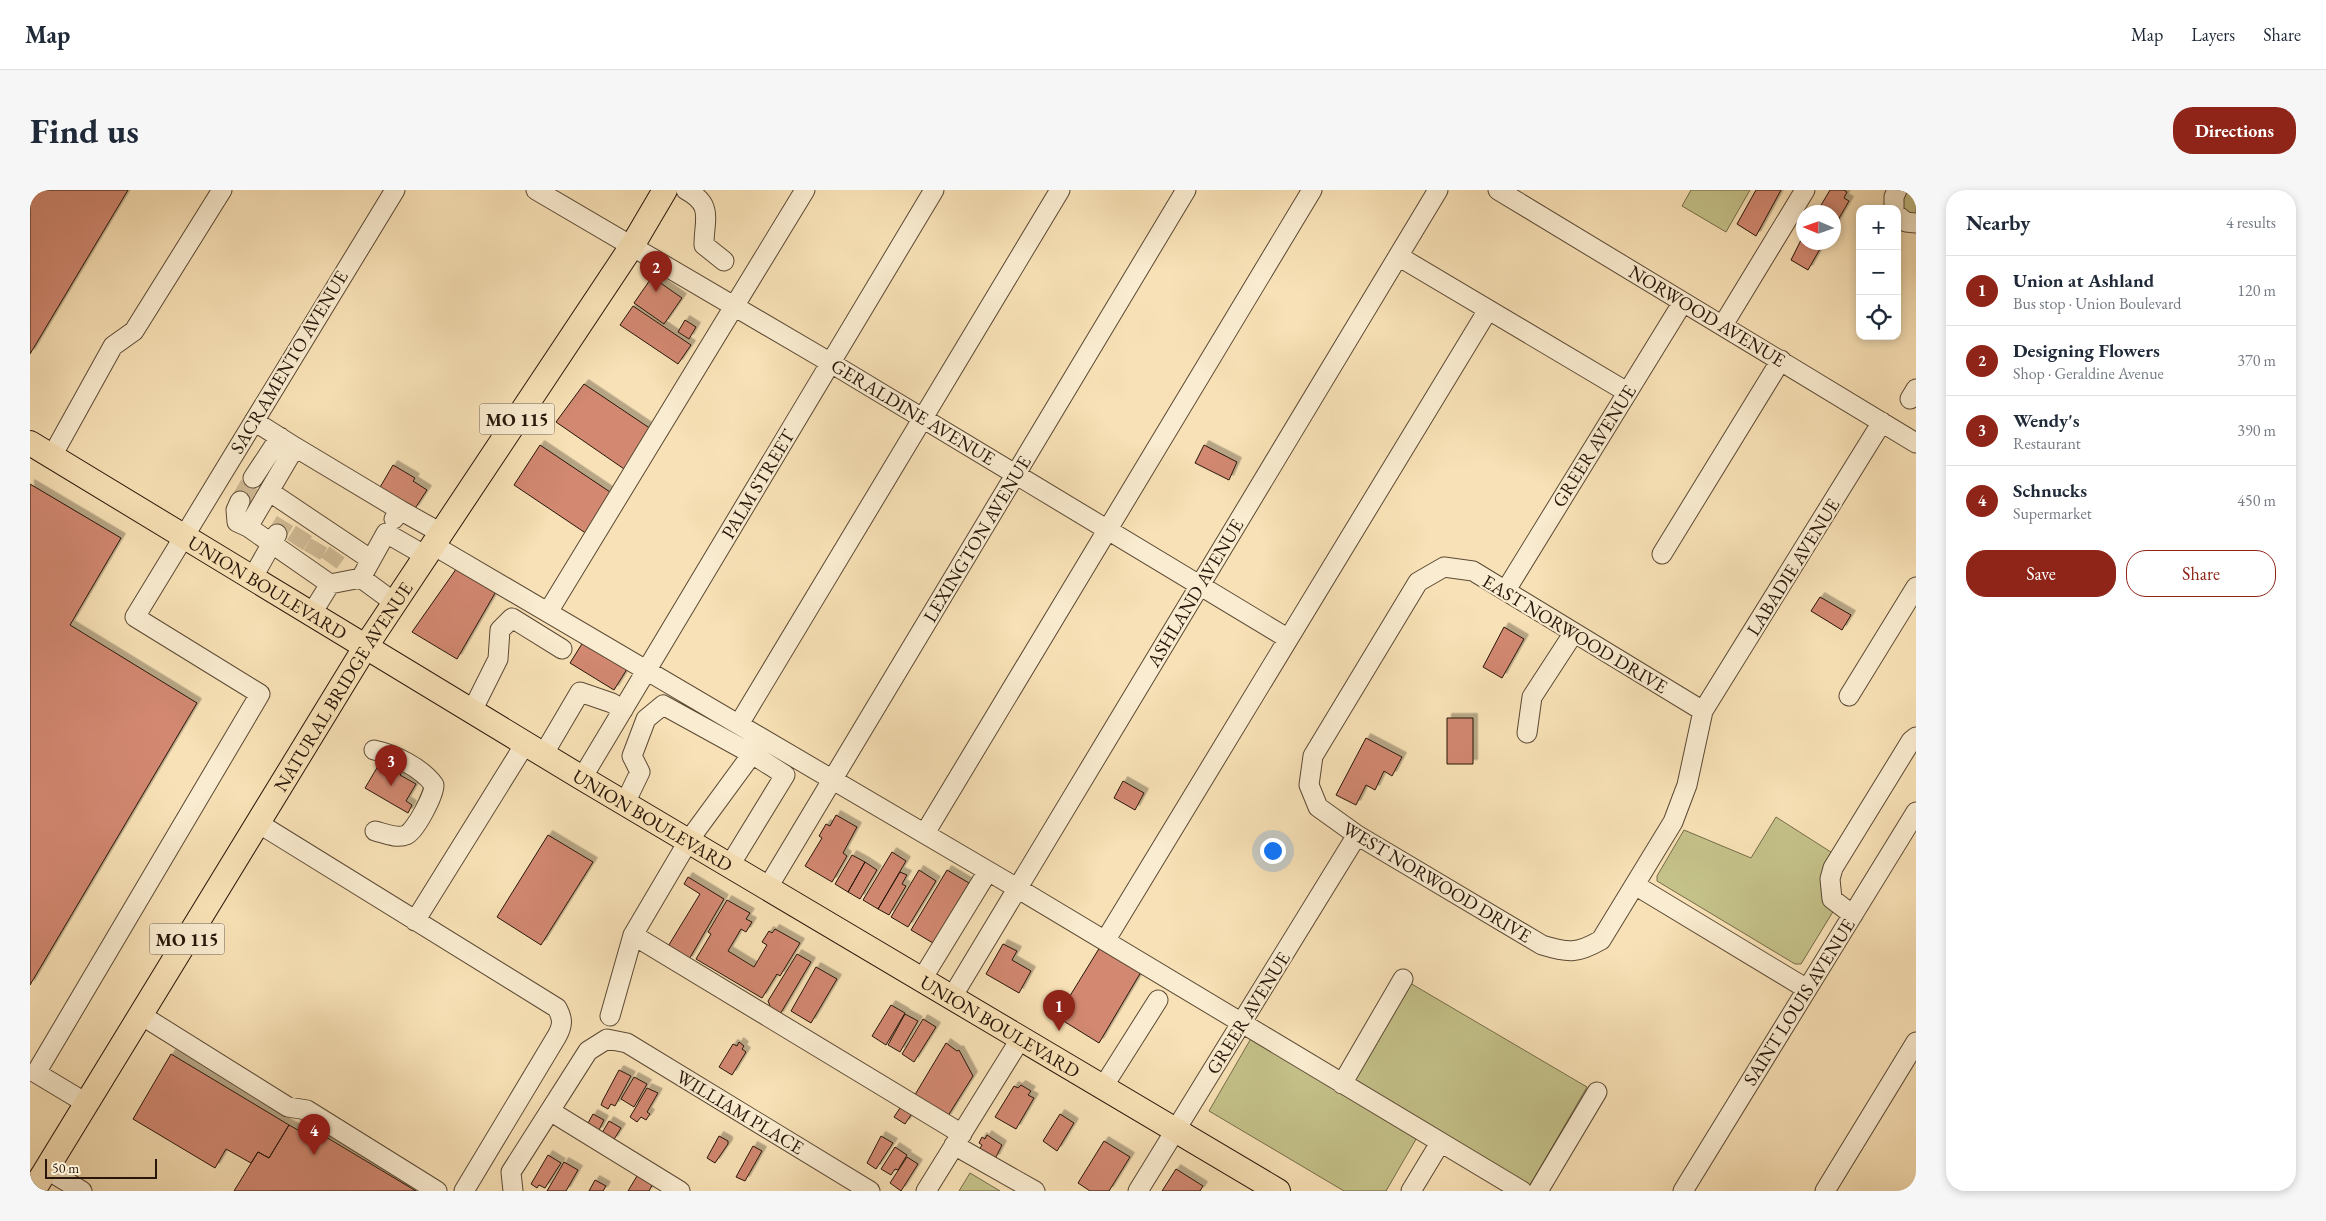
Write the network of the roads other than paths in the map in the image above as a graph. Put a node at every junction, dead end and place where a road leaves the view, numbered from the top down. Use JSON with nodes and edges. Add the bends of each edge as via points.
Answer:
{"nodes":[{"id":1,"x":222,"y":190,"type":"edge"},
{"id":2,"x":395,"y":190,"type":"edge"},
{"id":3,"x":536,"y":190,"type":"edge"},
{"id":4,"x":665,"y":190,"type":"edge"},
{"id":5,"x":686,"y":190,"type":"edge"},
{"id":6,"x":805,"y":190,"type":"edge"},
{"id":7,"x":934,"y":190,"type":"edge"},
{"id":8,"x":1060,"y":190,"type":"edge"},
{"id":9,"x":1186,"y":190,"type":"edge"},
{"id":10,"x":1312,"y":190,"type":"edge"},
{"id":11,"x":1438,"y":190,"type":"edge"},
{"id":12,"x":1498,"y":190,"type":"edge"},
{"id":13,"x":1805,"y":190,"type":"edge"},
{"id":14,"x":1901,"y":218,"type":"edge"},
{"id":15,"x":1916,"y":224,"type":"edge"},
{"id":16,"x":632,"y":246,"type":"junction"},
{"id":17,"x":1398,"y":256,"type":"junction"},
{"id":18,"x":724,"y":261,"type":"dead end"},
{"id":19,"x":1683,"y":302,"type":"junction"},
{"id":20,"x":735,"y":307,"type":"junction"},
{"id":21,"x":1488,"y":310,"type":"junction"},
{"id":22,"x":1723,"y":325,"type":"junction"},
{"id":23,"x":1781,"y":360,"type":"junction"},
{"id":24,"x":831,"y":363,"type":"junction"},
{"id":25,"x":1627,"y":392,"type":"junction"},
{"id":26,"x":923,"y":418,"type":"junction"},
{"id":27,"x":254,"y":421,"type":"junction"},
{"id":28,"x":1882,"y":422,"type":"junction"},
{"id":29,"x":287,"y":442,"type":"junction"},
{"id":30,"x":30,"y":443,"type":"edge"},
{"id":31,"x":1916,"y":443,"type":"edge"},
{"id":32,"x":52,"y":456,"type":"junction"},
{"id":33,"x":1016,"y":475,"type":"junction"},
{"id":34,"x":253,"y":478,"type":"tunnel mouth"},
{"id":35,"x":270,"y":492,"type":"junction"},
{"id":36,"x":240,"y":501,"type":"tunnel mouth"},
{"id":37,"x":400,"y":510,"type":"junction"},
{"id":38,"x":282,"y":526,"type":"junction"},
{"id":39,"x":248,"y":527,"type":"junction"},
{"id":40,"x":1108,"y":530,"type":"junction"},
{"id":41,"x":386,"y":533,"type":"junction"},
{"id":42,"x":184,"y":535,"type":"junction"},
{"id":43,"x":300,"y":538,"type":"junction"},
{"id":44,"x":433,"y":545,"type":"junction"},
{"id":45,"x":1662,"y":554,"type":"dead end"},
{"id":46,"x":325,"y":557,"type":"junction"},
{"id":47,"x":370,"y":559,"type":"junction"},
{"id":48,"x":253,"y":577,"type":"junction"},
{"id":49,"x":361,"y":578,"type":"junction"},
{"id":50,"x":1200,"y":585,"type":"junction"},
{"id":51,"x":1916,"y":587,"type":"edge"},
{"id":52,"x":1506,"y":590,"type":"junction"},
{"id":53,"x":395,"y":603,"type":"junction"},
{"id":54,"x":548,"y":612,"type":"junction"},
{"id":55,"x":312,"y":613,"type":"junction"},
{"id":56,"x":1573,"y":634,"type":"junction"},
{"id":57,"x":1287,"y":638,"type":"junction"},
{"id":58,"x":366,"y":646,"type":"junction"},
{"id":59,"x":562,"y":649,"type":"dead end"},
{"id":60,"x":647,"y":670,"type":"junction"},
{"id":61,"x":1849,"y":696,"type":"dead end"},
{"id":62,"x":623,"y":710,"type":"junction"},
{"id":63,"x":472,"y":711,"type":"junction"},
{"id":64,"x":1703,"y":711,"type":"junction"},
{"id":65,"x":739,"y":724,"type":"junction"},
{"id":66,"x":1527,"y":733,"type":"dead end"},
{"id":67,"x":1916,"y":737,"type":"edge"},
{"id":68,"x":534,"y":749,"type":"junction"},
{"id":69,"x":374,"y":750,"type":"dead end"},
{"id":70,"x":752,"y":754,"type":"junction"},
{"id":71,"x":582,"y":778,"type":"junction"},
{"id":72,"x":833,"y":779,"type":"junction"},
{"id":73,"x":1309,"y":785,"type":"joint"},
{"id":74,"x":625,"y":803,"type":"junction"},
{"id":75,"x":1916,"y":812,"type":"edge"},
{"id":76,"x":258,"y":824,"type":"junction"},
{"id":77,"x":375,"y":831,"type":"dead end"},
{"id":78,"x":925,"y":834,"type":"junction"},
{"id":79,"x":1357,"y":835,"type":"junction"},
{"id":80,"x":689,"y":840,"type":"junction"},
{"id":81,"x":730,"y":865,"type":"junction"},
{"id":82,"x":988,"y":871,"type":"junction"},
{"id":83,"x":1635,"y":885,"type":"junction"},
{"id":84,"x":768,"y":887,"type":"junction"},
{"id":85,"x":1018,"y":888,"type":"junction"},
{"id":86,"x":1852,"y":915,"type":"junction"},
{"id":87,"x":415,"y":921,"type":"junction"},
{"id":88,"x":633,"y":935,"type":"junction"},
{"id":89,"x":1105,"y":941,"type":"junction"},
{"id":90,"x":1583,"y":950,"type":"joint"},
{"id":91,"x":922,"y":979,"type":"junction"},
{"id":92,"x":1403,"y":979,"type":"dead end"},
{"id":93,"x":1807,"y":989,"type":"junction"},
{"id":94,"x":952,"y":997,"type":"junction"},
{"id":95,"x":1158,"y":1000,"type":"dead end"},
{"id":96,"x":141,"y":1015,"type":"junction"},
{"id":97,"x":610,"y":1016,"type":"dead end"},
{"id":98,"x":1242,"y":1024,"type":"junction"},
{"id":99,"x":1021,"y":1038,"type":"junction"},
{"id":100,"x":1916,"y":1042,"type":"edge"},
{"id":101,"x":1342,"y":1084,"type":"junction"},
{"id":102,"x":1103,"y":1087,"type":"junction"},
{"id":103,"x":1597,"y":1092,"type":"dead end"},
{"id":104,"x":86,"y":1103,"type":"junction"},
{"id":105,"x":550,"y":1111,"type":"junction"},
{"id":106,"x":1175,"y":1130,"type":"junction"},
{"id":107,"x":958,"y":1140,"type":"junction"},
{"id":108,"x":1440,"y":1143,"type":"junction"},
{"id":109,"x":46,"y":1169,"type":"junction"},
{"id":110,"x":33,"y":1191,"type":"edge"},
{"id":111,"x":82,"y":1191,"type":"edge"},
{"id":112,"x":437,"y":1191,"type":"edge"},
{"id":113,"x":464,"y":1191,"type":"edge"},
{"id":114,"x":513,"y":1191,"type":"edge"},
{"id":115,"x":680,"y":1191,"type":"edge"},
{"id":116,"x":870,"y":1191,"type":"edge"},
{"id":117,"x":926,"y":1191,"type":"edge"},
{"id":118,"x":1035,"y":1191,"type":"edge"},
{"id":119,"x":1138,"y":1191,"type":"edge"},
{"id":120,"x":1278,"y":1191,"type":"edge"},
{"id":121,"x":1411,"y":1191,"type":"edge"},
{"id":122,"x":1522,"y":1191,"type":"edge"},
{"id":123,"x":1538,"y":1191,"type":"edge"},
{"id":124,"x":1683,"y":1191,"type":"edge"},
{"id":125,"x":1824,"y":1191,"type":"edge"}],
"edges":[{"from":1,"to":32,"type":"street","via":[[134,331],[113,346]]},
{"from":2,"to":27,"type":"street","name":"SACRAMENTO AVENUE"},
{"from":3,"to":16,"type":"street","name":"GERALDINE AVENUE"},
{"from":4,"to":16,"type":"main road","name":"NATURAL BRIDGE AVENUE","number":"MO 115"},
{"from":5,"to":18,"type":"street","via":[[697,196],[706,212],[704,245]]},
{"from":6,"to":20,"type":"street"},
{"from":7,"to":24,"type":"street","name":"PALM STREET"},
{"from":8,"to":26,"type":"street"},
{"from":9,"to":33,"type":"street","name":"LEXINGTON AVENUE"},
{"from":10,"to":40,"type":"street"},
{"from":11,"to":17,"type":"street","name":"ASHLAND AVENUE"},
{"from":12,"to":19,"type":"street","name":"NORWOOD AVENUE"},
{"from":13,"to":22,"type":"street"},
{"from":14,"to":15,"type":"street"},
{"from":16,"to":20,"type":"street","name":"GERALDINE AVENUE"},
{"from":16,"to":44,"type":"main road","name":"NATURAL BRIDGE AVENUE","number":"MO 115"},
{"from":17,"to":21,"type":"street"},
{"from":17,"to":50,"type":"street","name":"ASHLAND AVENUE"},
{"from":19,"to":22,"type":"street","name":"NORWOOD AVENUE"},
{"from":19,"to":25,"type":"street","name":"GREER AVENUE"},
{"from":20,"to":24,"type":"street","name":"GERALDINE AVENUE"},
{"from":20,"to":54,"type":"street"},
{"from":21,"to":25,"type":"street"},
{"from":21,"to":57,"type":"street"},
{"from":22,"to":23,"type":"street","name":"NORWOOD AVENUE"},
{"from":23,"to":28,"type":"street","name":"NORWOOD AVENUE"},
{"from":23,"to":45,"type":"street"},
{"from":24,"to":26,"type":"street","name":"GERALDINE AVENUE"},
{"from":24,"to":60,"type":"street","name":"PALM STREET"},
{"from":25,"to":52,"type":"street","name":"GREER AVENUE"},
{"from":26,"to":33,"type":"street","name":"GERALDINE AVENUE"},
{"from":26,"to":65,"type":"street"},
{"from":27,"to":29,"type":"street"},
{"from":27,"to":42,"type":"street","name":"SACRAMENTO AVENUE"},
{"from":28,"to":31,"type":"street","name":"NORWOOD AVENUE"},
{"from":28,"to":64,"type":"street","name":"LABADIE AVENUE"},
{"from":29,"to":34,"type":"street"},
{"from":29,"to":35,"type":"street"},
{"from":29,"to":37,"type":"street"},
{"from":30,"to":32,"type":"main road","name":"UNION BOULEVARD"},
{"from":32,"to":42,"type":"main road","name":"UNION BOULEVARD"},
{"from":33,"to":40,"type":"street","name":"GERALDINE AVENUE"},
{"from":33,"to":72,"type":"street","name":"LEXINGTON AVENUE"},
{"from":35,"to":38,"type":"street"},
{"from":35,"to":39,"type":"street"},
{"from":36,"to":39,"type":"street","via":[[235,519]]},
{"from":37,"to":41,"type":"street"},
{"from":37,"to":44,"type":"street"},
{"from":38,"to":39,"type":"street"},
{"from":38,"to":43,"type":"street"},
{"from":38,"to":43,"type":"street"},
{"from":38,"to":48,"type":"street"},
{"from":40,"to":50,"type":"street","name":"GERALDINE AVENUE"},
{"from":40,"to":78,"type":"street"},
{"from":41,"to":44,"type":"street"},
{"from":41,"to":47,"type":"street"},
{"from":42,"to":48,"type":"main road","name":"UNION BOULEVARD"},
{"from":42,"to":104,"type":"street","name":"SACRAMENTO AVENUE","via":[[135,617],[260,694],[36,1074]]},
{"from":43,"to":46,"type":"street"},
{"from":43,"to":46,"type":"street"},
{"from":44,"to":53,"type":"main road","name":"NATURAL BRIDGE AVENUE","number":"MO 115"},
{"from":44,"to":54,"type":"street"},
{"from":46,"to":47,"type":"street"},
{"from":46,"to":49,"type":"street"},
{"from":46,"to":55,"type":"street"},
{"from":47,"to":49,"type":"street"},
{"from":48,"to":55,"type":"main road","name":"UNION BOULEVARD"},
{"from":49,"to":53,"type":"street"},
{"from":50,"to":57,"type":"street","name":"GERALDINE AVENUE"},
{"from":50,"to":85,"type":"street","name":"ASHLAND AVENUE"},
{"from":51,"to":61,"type":"street"},
{"from":52,"to":56,"type":"street","name":"EAST NORWOOD DRIVE"},
{"from":52,"to":73,"type":"street","name":"EAST NORWOOD DRIVE","via":[[1473,571],[1444,567],[1418,582],[1313,756]]},
{"from":53,"to":58,"type":"main road","name":"NATURAL BRIDGE AVENUE","number":"MO 115"},
{"from":54,"to":60,"type":"street"},
{"from":55,"to":58,"type":"main road","name":"UNION BOULEVARD"},
{"from":56,"to":64,"type":"street","name":"EAST NORWOOD DRIVE"},
{"from":56,"to":66,"type":"street","via":[[1532,698]]},
{"from":57,"to":89,"type":"street"},
{"from":58,"to":63,"type":"main road","name":"UNION BOULEVARD"},
{"from":58,"to":76,"type":"main road","name":"NATURAL BRIDGE AVENUE","number":"MO 115"},
{"from":59,"to":63,"type":"street","via":[[512,618],[500,630],[498,659]]},
{"from":60,"to":62,"type":"street","name":"PALM STREET"},
{"from":60,"to":65,"type":"street"},
{"from":62,"to":68,"type":"street","via":[[580,692]]},
{"from":62,"to":71,"type":"street","name":"PALM STREET"},
{"from":63,"to":68,"type":"main road","name":"UNION BOULEVARD"},
{"from":64,"to":83,"type":"street","name":"LABADIE AVENUE","via":[[1687,785],[1673,822]]},
{"from":65,"to":72,"type":"street"},
{"from":67,"to":86,"type":"street","via":[[1833,868],[1832,899]]},
{"from":68,"to":71,"type":"main road","name":"UNION BOULEVARD"},
{"from":68,"to":87,"type":"street"},
{"from":69,"to":77,"type":"street","via":[[385,752],[423,774],[434,785],[434,793],[411,832],[400,836]]},
{"from":70,"to":74,"type":"street","via":[[663,705],[646,719],[632,756],[640,772]]},
{"from":70,"to":80,"type":"street"},
{"from":70,"to":81,"type":"street","via":[[785,775]]},
{"from":71,"to":74,"type":"main road","name":"UNION BOULEVARD"},
{"from":72,"to":78,"type":"street"},
{"from":72,"to":84,"type":"street","name":"LEXINGTON AVENUE"},
{"from":73,"to":79,"type":"street","name":"WEST NORWOOD DRIVE","via":[[1318,808]]},
{"from":74,"to":80,"type":"main road","name":"UNION BOULEVARD"},
{"from":75,"to":86,"type":"street","name":"SAINT LOUIS AVENUE"},
{"from":76,"to":87,"type":"street"},
{"from":76,"to":96,"type":"main road","name":"NATURAL BRIDGE AVENUE","number":"MO 115"},
{"from":78,"to":82,"type":"street"},
{"from":79,"to":90,"type":"street","name":"WEST NORWOOD DRIVE","via":[[1542,945],[1561,951]]},
{"from":79,"to":98,"type":"street","name":"GREER AVENUE"},
{"from":80,"to":81,"type":"main road","name":"UNION BOULEVARD"},
{"from":80,"to":88,"type":"street"},
{"from":81,"to":84,"type":"main road","name":"UNION BOULEVARD"},
{"from":82,"to":85,"type":"street"},
{"from":82,"to":91,"type":"street"},
{"from":83,"to":90,"type":"street","name":"LABADIE AVENUE","via":[[1601,940]]},
{"from":83,"to":93,"type":"street"},
{"from":84,"to":91,"type":"main road","name":"UNION BOULEVARD"},
{"from":85,"to":89,"type":"street"},
{"from":85,"to":94,"type":"street","name":"ASHLAND AVENUE"},
{"from":86,"to":93,"type":"street","name":"SAINT LOUIS AVENUE"},
{"from":87,"to":113,"type":"street","via":[[557,1008],[561,1015],[562,1025],[557,1036]]},
{"from":88,"to":97,"type":"street"},
{"from":88,"to":107,"type":"street"},
{"from":89,"to":98,"type":"street"},
{"from":91,"to":94,"type":"main road","name":"UNION BOULEVARD"},
{"from":92,"to":101,"type":"street"},
{"from":93,"to":124,"type":"street","name":"SAINT LOUIS AVENUE"},
{"from":94,"to":99,"type":"main road","name":"UNION BOULEVARD"},
{"from":95,"to":102,"type":"street"},
{"from":96,"to":104,"type":"main road","name":"NATURAL BRIDGE AVENUE","number":"MO 115"},
{"from":96,"to":112,"type":"street","via":[[288,1106],[307,1110]]},
{"from":98,"to":101,"type":"street"},
{"from":98,"to":106,"type":"street","name":"GREER AVENUE"},
{"from":99,"to":102,"type":"main road","name":"UNION BOULEVARD"},
{"from":99,"to":107,"type":"street"},
{"from":100,"to":125,"type":"street"},
{"from":101,"to":108,"type":"street"},
{"from":102,"to":106,"type":"main road","name":"UNION BOULEVARD"},
{"from":103,"to":123,"type":"street"},
{"from":104,"to":109,"type":"main road","name":"NATURAL BRIDGE AVENUE","number":"MO 115"},
{"from":105,"to":114,"type":"street","via":[[511,1172]]},
{"from":105,"to":115,"type":"street"},
{"from":105,"to":116,"type":"street","name":"WILLIAM PLACE","via":[[588,1051],[607,1040],[627,1043]]},
{"from":106,"to":119,"type":"street","name":"GREER AVENUE"},
{"from":106,"to":120,"type":"main road","name":"UNION BOULEVARD"},
{"from":107,"to":117,"type":"street"},
{"from":107,"to":118,"type":"street"},
{"from":108,"to":121,"type":"street"},
{"from":108,"to":122,"type":"street"},
{"from":109,"to":110,"type":"main road","name":"NATURAL BRIDGE AVENUE","number":"MO 115"},
{"from":109,"to":111,"type":"street"}]}
